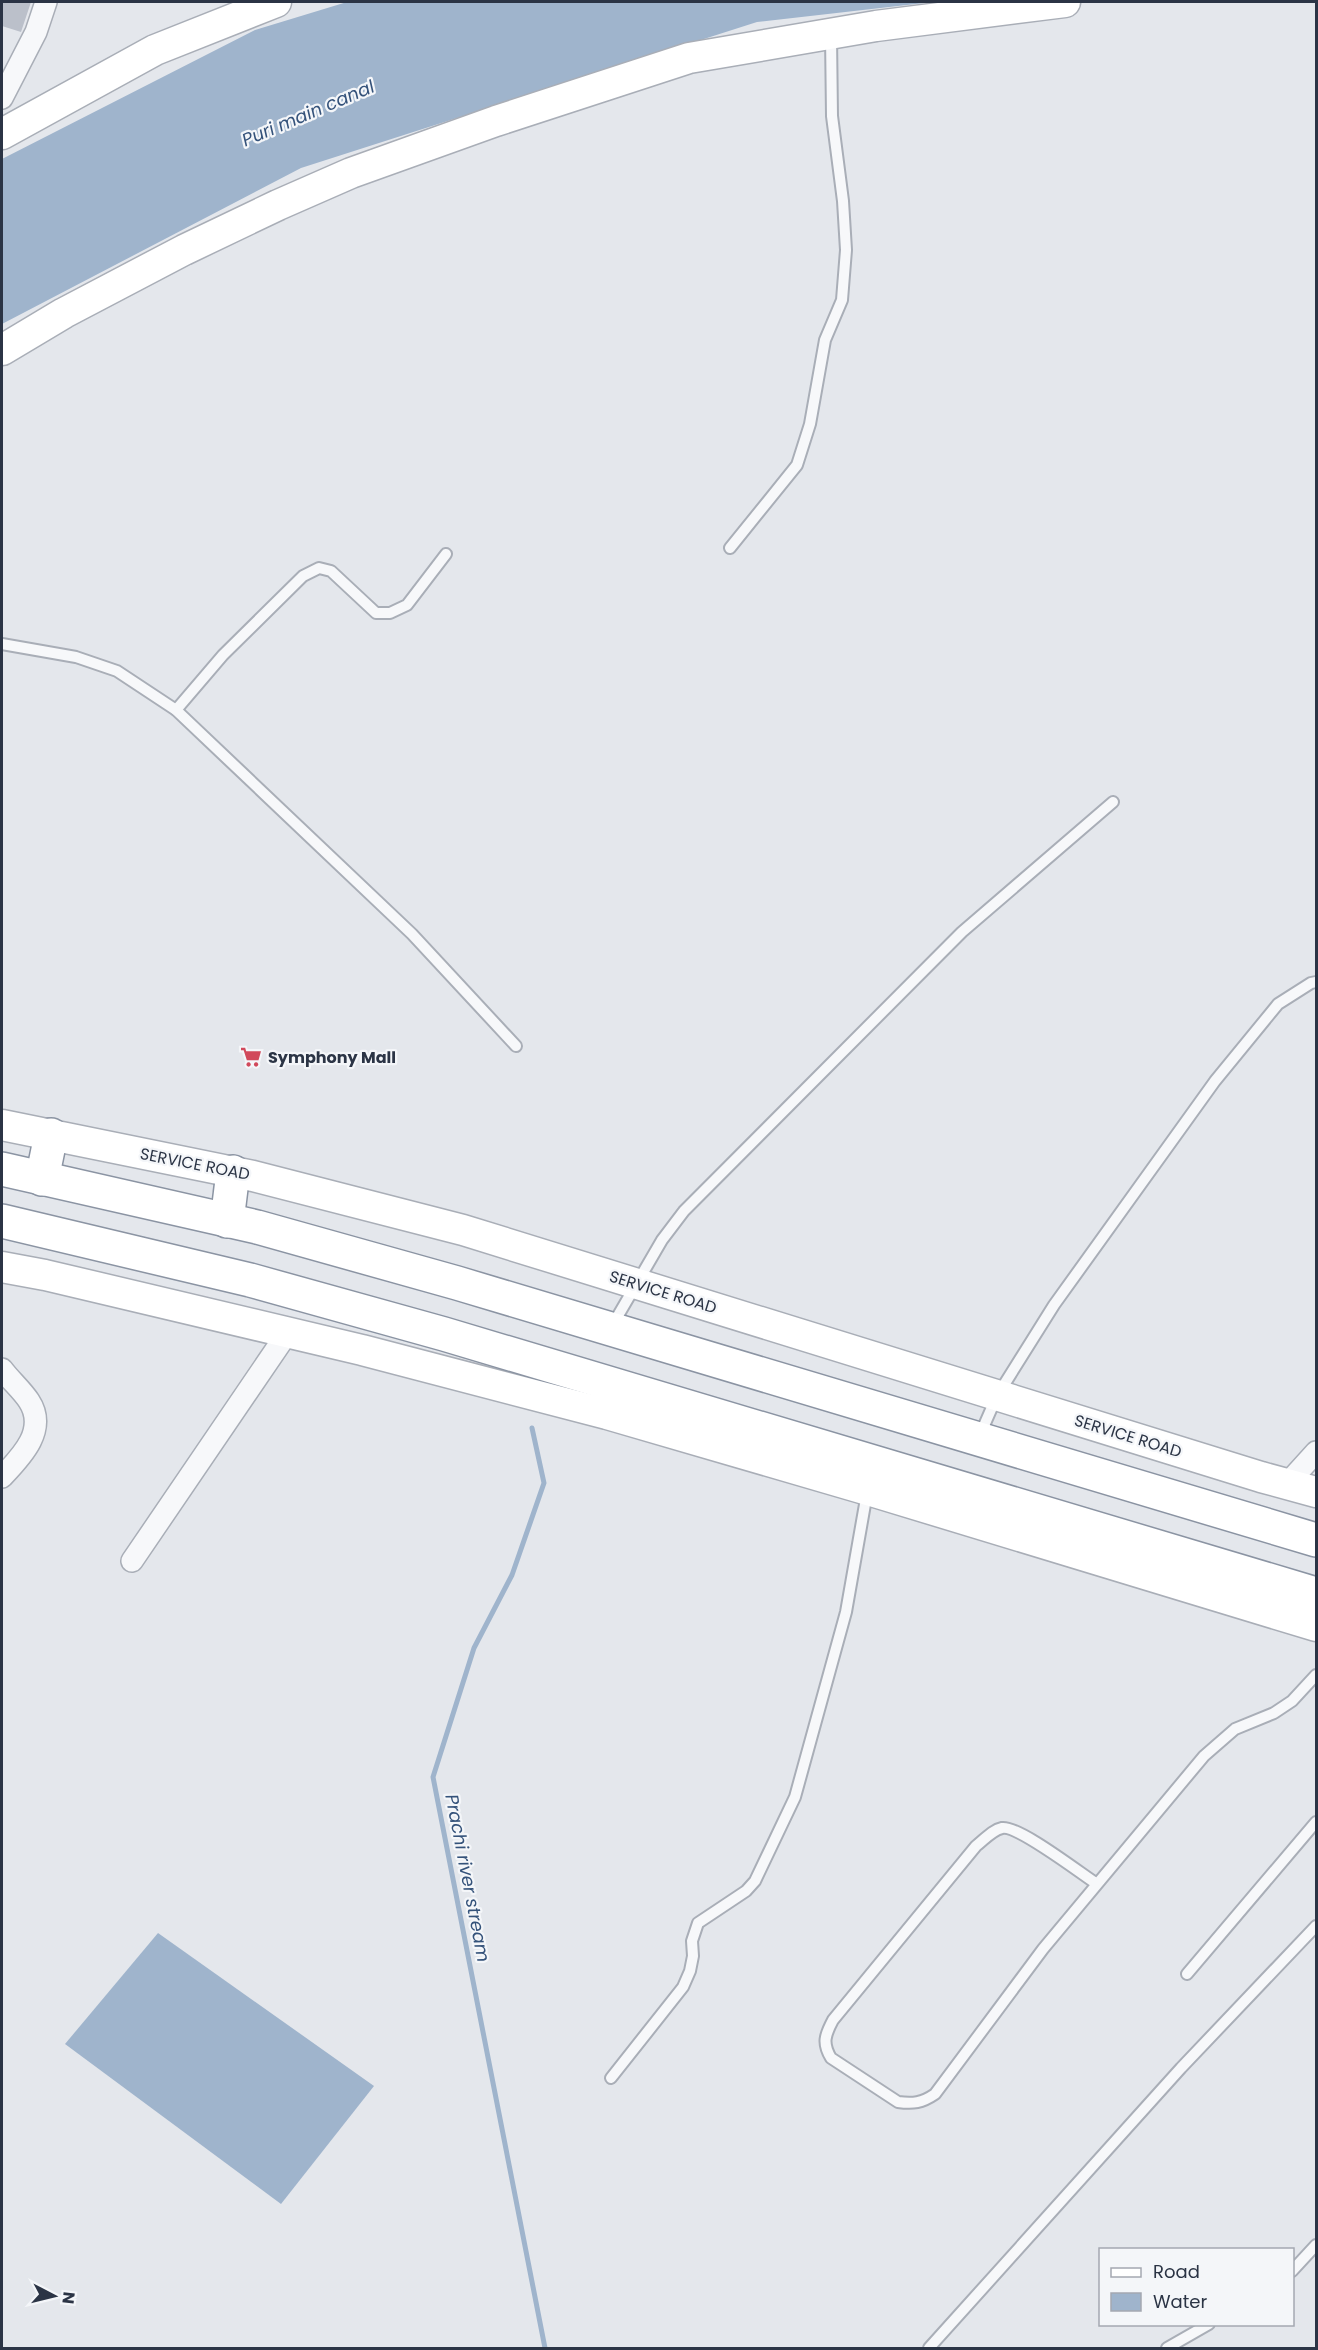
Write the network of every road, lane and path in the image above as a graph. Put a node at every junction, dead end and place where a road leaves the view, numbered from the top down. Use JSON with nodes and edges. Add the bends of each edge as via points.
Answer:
{"nodes":[{"id":1,"x":46,"y":2,"type":"edge"},
{"id":2,"x":276,"y":2,"type":"edge"},
{"id":3,"x":1065,"y":2,"type":"edge"},
{"id":4,"x":831,"y":33,"type":"junction"},
{"id":5,"x":2,"y":98,"type":"edge"},
{"id":6,"x":2,"y":134,"type":"edge"},
{"id":7,"x":2,"y":350,"type":"edge"},
{"id":8,"x":730,"y":548,"type":"dead end"},
{"id":9,"x":446,"y":554,"type":"dead end"},
{"id":10,"x":2,"y":644,"type":"edge"},
{"id":11,"x":176,"y":710,"type":"junction"},
{"id":12,"x":1113,"y":802,"type":"dead end"},
{"id":13,"x":1317,"y":982,"type":"edge"},
{"id":14,"x":516,"y":1046,"type":"dead end"},
{"id":15,"x":2,"y":1125,"type":"edge"},
{"id":16,"x":51,"y":1135,"type":"junction"},
{"id":17,"x":2,"y":1169,"type":"edge"},
{"id":18,"x":233,"y":1172,"type":"junction"},
{"id":19,"x":42,"y":1179,"type":"junction"},
{"id":20,"x":2,"y":1221,"type":"edge"},
{"id":21,"x":227,"y":1221,"type":"junction"},
{"id":22,"x":2,"y":1267,"type":"edge"},
{"id":23,"x":637,"y":1284,"type":"junction"},
{"id":24,"x":611,"y":1329,"type":"junction"},
{"id":25,"x":288,"y":1332,"type":"junction"},
{"id":26,"x":2,"y":1369,"type":"edge"},
{"id":27,"x":997,"y":1395,"type":"junction"},
{"id":28,"x":978,"y":1438,"type":"junction"},
{"id":29,"x":1317,"y":1452,"type":"edge"},
{"id":30,"x":2,"y":1477,"type":"edge"},
{"id":31,"x":1287,"y":1484,"type":"junction"},
{"id":32,"x":868,"y":1490,"type":"junction"},
{"id":33,"x":1317,"y":1492,"type":"edge"},
{"id":34,"x":956,"y":1501,"type":"junction"},
{"id":35,"x":1317,"y":1540,"type":"edge"},
{"id":36,"x":132,"y":1561,"type":"dead end"},
{"id":37,"x":1317,"y":1594,"type":"edge"},
{"id":38,"x":1317,"y":1626,"type":"edge"},
{"id":39,"x":1317,"y":1675,"type":"edge"},
{"id":40,"x":1317,"y":1822,"type":"edge"},
{"id":41,"x":1097,"y":1884,"type":"junction"},
{"id":42,"x":1317,"y":1926,"type":"edge"},
{"id":43,"x":1187,"y":1974,"type":"dead end"},
{"id":44,"x":611,"y":2078,"type":"dead end"},
{"id":45,"x":1317,"y":2245,"type":"edge"},
{"id":46,"x":1294,"y":2270,"type":"edge"},
{"id":47,"x":1207,"y":2326,"type":"edge"},
{"id":48,"x":929,"y":2349,"type":"edge"},
{"id":49,"x":1167,"y":2349,"type":"edge"}],
"edges":[{"from":1,"to":5,"type":"street","via":[[36,32]]},
{"from":2,"to":6,"type":"street","via":[[155,50]]},
{"from":3,"to":4,"type":"street"},
{"from":4,"to":7,"type":"street","via":[[689,58],[369,166],[184,250]]},
{"from":4,"to":8,"type":"lane","via":[[832,116],[846,250],[842,300],[825,340],[810,424],[797,465]]},
{"from":9,"to":11,"type":"lane","via":[[407,605],[390,614],[376,614],[331,571],[320,568],[303,576],[223,655]]},
{"from":10,"to":11,"type":"lane","via":[[76,657],[117,670]]},
{"from":11,"to":14,"type":"lane","via":[[412,934]]},
{"from":12,"to":23,"type":"lane","via":[[962,932],[684,1211]]},
{"from":13,"to":27,"type":"lane","via":[[1278,1004],[1215,1081],[1054,1305]]},
{"from":15,"to":16,"type":"street","name":"SERVICE ROAD"},
{"from":16,"to":18,"type":"street","name":"SERVICE ROAD"},
{"from":16,"to":19,"type":"highway"},
{"from":17,"to":19,"type":"highway"},
{"from":18,"to":21,"type":"highway"},
{"from":18,"to":23,"type":"street","name":"SERVICE ROAD","via":[[463,1230]]},
{"from":19,"to":21,"type":"highway"},
{"from":20,"to":34,"type":"highway","via":[[250,1280],[444,1334]]},
{"from":21,"to":24,"type":"highway","via":[[457,1282]]},
{"from":22,"to":25,"type":"street"},
{"from":23,"to":24,"type":"lane"},
{"from":23,"to":27,"type":"street","name":"SERVICE ROAD"},
{"from":24,"to":28,"type":"highway"},
{"from":25,"to":32,"type":"street","via":[[607,1414]]},
{"from":25,"to":36,"type":"street"},
{"from":26,"to":30,"type":"street","via":[[29,1402],[35,1427],[32,1440]]},
{"from":27,"to":28,"type":"lane"},
{"from":27,"to":31,"type":"street","name":"SERVICE ROAD"},
{"from":28,"to":35,"type":"highway"},
{"from":29,"to":31,"type":"street"},
{"from":31,"to":33,"type":"street","name":"SERVICE ROAD"},
{"from":32,"to":34,"type":"street"},
{"from":32,"to":44,"type":"lane","via":[[846,1612],[795,1797],[755,1881],[698,1923],[690,1971],[683,1987]]},
{"from":34,"to":37,"type":"highway"},
{"from":34,"to":38,"type":"street"},
{"from":39,"to":41,"type":"lane","via":[[1292,1701],[1235,1729],[1204,1756]]},
{"from":40,"to":43,"type":"lane"},
{"from":41,"to":41,"type":"lane","via":[[1043,1948],[949,2078],[924,2102],[898,2102],[831,2058],[824,2047],[833,2020],[976,1846],[996,1830],[1010,1828],[1027,1836]]},
{"from":42,"to":48,"type":"lane","via":[[1181,2068]]},
{"from":45,"to":46,"type":"lane"},
{"from":47,"to":49,"type":"lane"}]}
